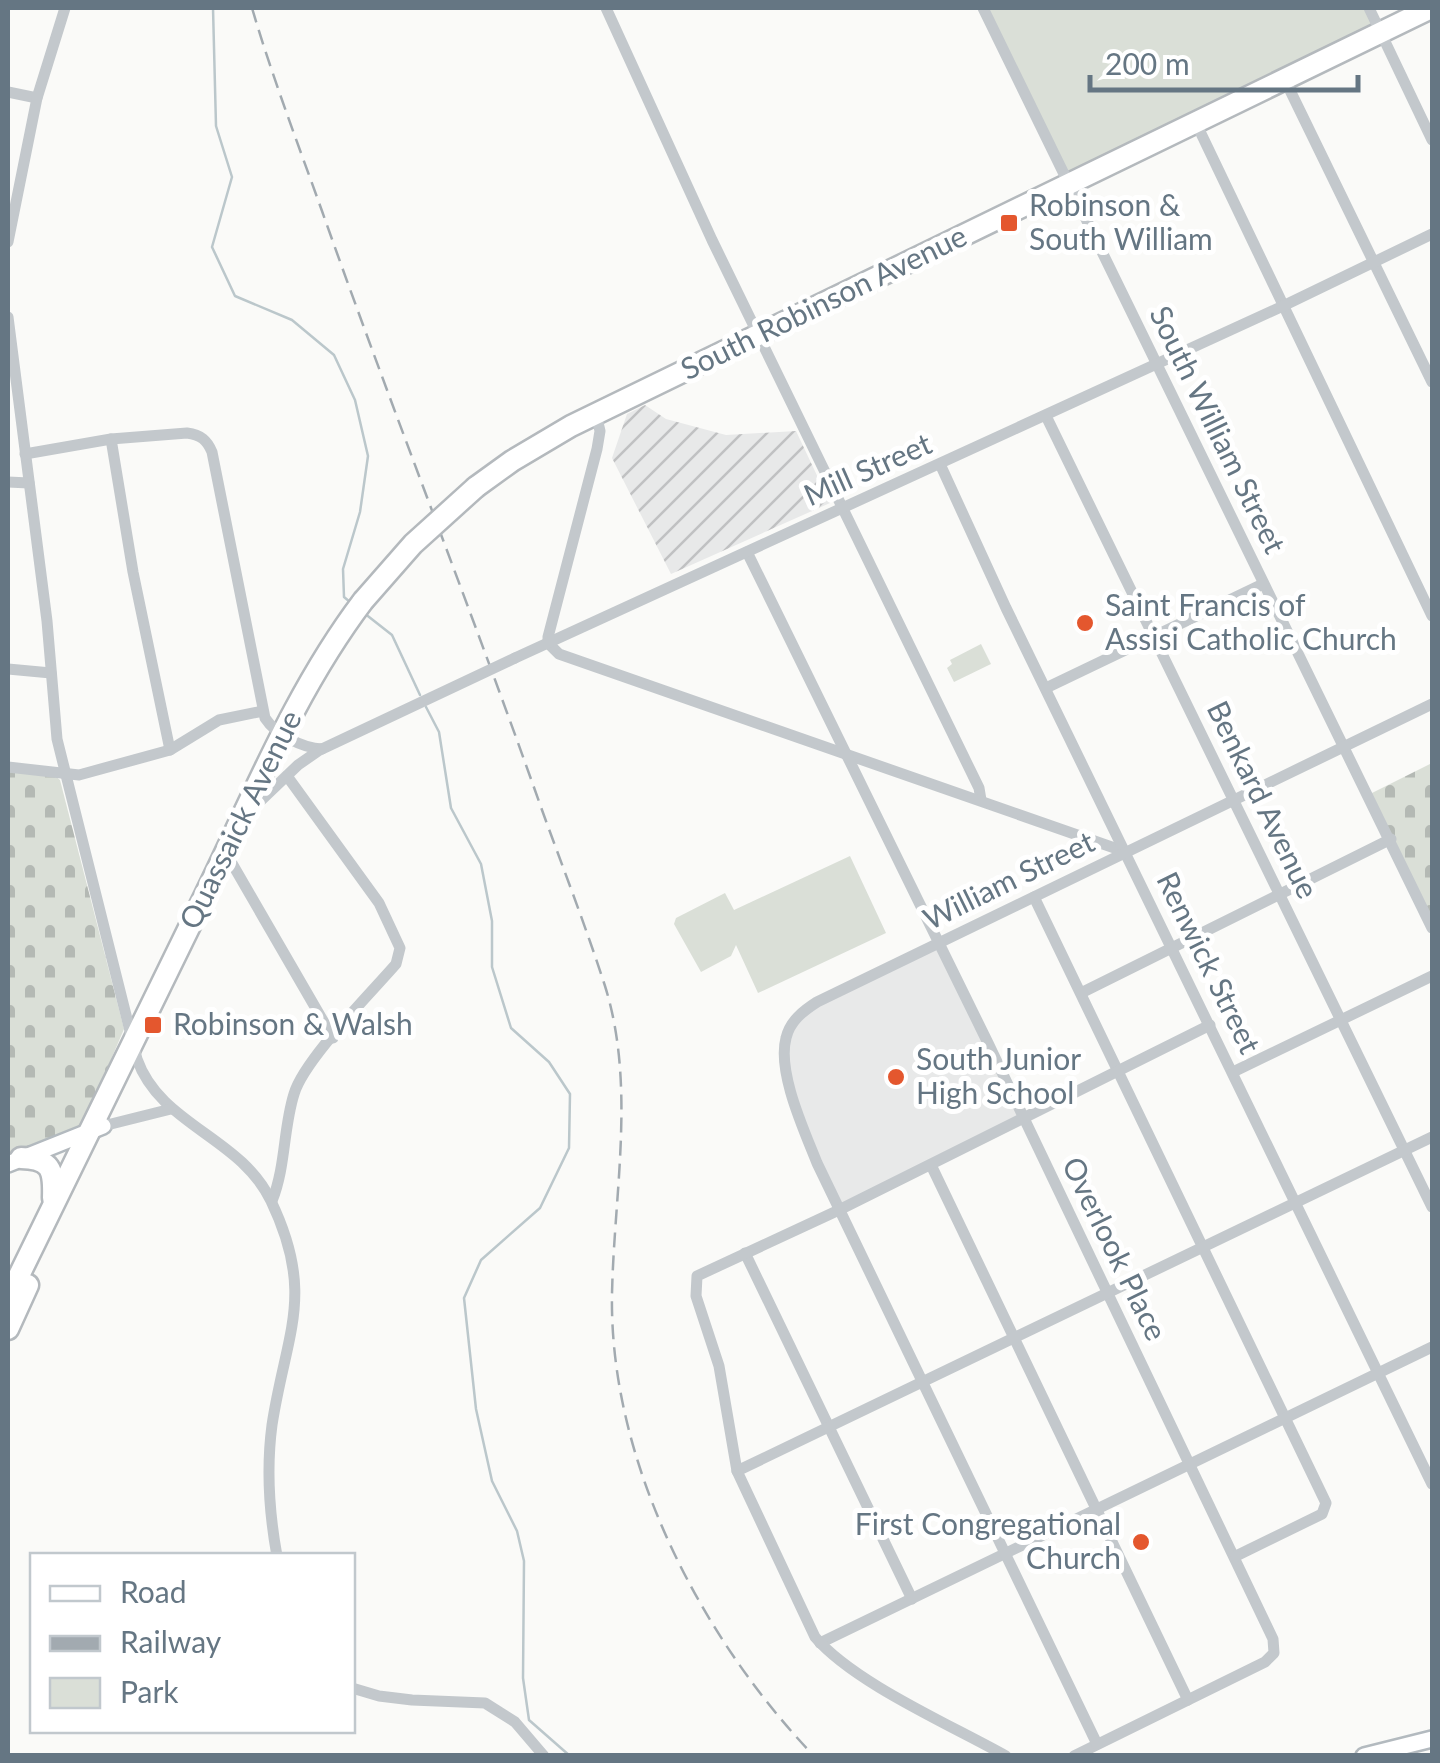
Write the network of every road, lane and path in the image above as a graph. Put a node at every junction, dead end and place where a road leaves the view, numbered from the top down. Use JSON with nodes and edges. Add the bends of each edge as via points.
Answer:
{"nodes":[{"id":1,"x":65,"y":8,"type":"edge"},
{"id":2,"x":606,"y":8,"type":"edge"},
{"id":3,"x":983,"y":8,"type":"edge"},
{"id":4,"x":1369,"y":8,"type":"edge"},
{"id":5,"x":1431,"y":8,"type":"edge"},
{"id":6,"x":1378,"y":32,"type":"junction"},
{"id":7,"x":1284,"y":78,"type":"junction"},
{"id":8,"x":8,"y":92,"type":"edge"},
{"id":9,"x":38,"y":98,"type":"junction"},
{"id":10,"x":1196,"y":122,"type":"junction"},
{"id":11,"x":1432,"y":140,"type":"edge"},
{"id":12,"x":1071,"y":184,"type":"junction"},
{"id":13,"x":1432,"y":234,"type":"edge"},
{"id":14,"x":8,"y":242,"type":"edge"},
{"id":15,"x":1375,"y":262,"type":"junction"},
{"id":16,"x":1283,"y":306,"type":"junction"},
{"id":17,"x":8,"y":317,"type":"edge"},
{"id":18,"x":758,"y":334,"type":"junction"},
{"id":19,"x":1156,"y":364,"type":"junction"},
{"id":20,"x":11,"y":373,"type":"edge"},
{"id":21,"x":1432,"y":382,"type":"edge"},
{"id":22,"x":596,"y":414,"type":"junction"},
{"id":23,"x":1046,"y":416,"type":"junction"},
{"id":24,"x":111,"y":440,"type":"junction"},
{"id":25,"x":25,"y":454,"type":"junction"},
{"id":26,"x":940,"y":464,"type":"junction"},
{"id":27,"x":8,"y":482,"type":"edge"},
{"id":28,"x":28,"y":482,"type":"junction"},
{"id":29,"x":844,"y":508,"type":"junction"},
{"id":30,"x":747,"y":552,"type":"junction"},
{"id":31,"x":1263,"y":584,"type":"junction"},
{"id":32,"x":363,"y":601,"type":"joint"},
{"id":33,"x":1432,"y":616,"type":"edge"},
{"id":34,"x":1154,"y":636,"type":"junction"},
{"id":35,"x":548,"y":642,"type":"junction"},
{"id":36,"x":8,"y":669,"type":"edge"},
{"id":37,"x":51,"y":673,"type":"junction"},
{"id":38,"x":1046,"y":688,"type":"junction"},
{"id":39,"x":1432,"y":704,"type":"edge"},
{"id":40,"x":263,"y":711,"type":"junction"},
{"id":41,"x":282,"y":733,"type":"junction"},
{"id":42,"x":1344,"y":747,"type":"junction"},
{"id":43,"x":322,"y":748,"type":"junction"},
{"id":44,"x":170,"y":750,"type":"junction"},
{"id":45,"x":846,"y":754,"type":"junction"},
{"id":46,"x":8,"y":767,"type":"edge"},
{"id":47,"x":64,"y":772,"type":"junction"},
{"id":48,"x":287,"y":776,"type":"junction"},
{"id":49,"x":1235,"y":799,"type":"junction"},
{"id":50,"x":981,"y":800,"type":"junction"},
{"id":51,"x":242,"y":818,"type":"junction"},
{"id":52,"x":1390,"y":838,"type":"junction"},
{"id":53,"x":1126,"y":852,"type":"junction"},
{"id":54,"x":226,"y":853,"type":"junction"},
{"id":55,"x":1280,"y":894,"type":"junction"},
{"id":56,"x":1034,"y":896,"type":"junction"},
{"id":57,"x":1432,"y":928,"type":"edge"},
{"id":58,"x":939,"y":942,"type":"junction"},
{"id":59,"x":1173,"y":947,"type":"junction"},
{"id":60,"x":1432,"y":976,"type":"edge"},
{"id":61,"x":1081,"y":993,"type":"junction"},
{"id":62,"x":1341,"y":1020,"type":"junction"},
{"id":63,"x":1210,"y":1025,"type":"junction"},
{"id":64,"x":333,"y":1038,"type":"junction"},
{"id":65,"x":134,"y":1046,"type":"junction"},
{"id":66,"x":1233,"y":1072,"type":"junction"},
{"id":67,"x":1118,"y":1073,"type":"junction"},
{"id":68,"x":171,"y":1109,"type":"junction"},
{"id":69,"x":1024,"y":1120,"type":"junction"},
{"id":70,"x":96,"y":1128,"type":"junction"},
{"id":71,"x":1432,"y":1137,"type":"edge"},
{"id":72,"x":1404,"y":1151,"type":"junction"},
{"id":73,"x":14,"y":1161,"type":"edge"},
{"id":74,"x":931,"y":1165,"type":"junction"},
{"id":75,"x":272,"y":1201,"type":"junction"},
{"id":76,"x":1296,"y":1203,"type":"junction"},
{"id":77,"x":52,"y":1206,"type":"junction"},
{"id":78,"x":1432,"y":1208,"type":"edge"},
{"id":79,"x":839,"y":1210,"type":"junction"},
{"id":80,"x":1202,"y":1248,"type":"junction"},
{"id":81,"x":744,"y":1253,"type":"junction"},
{"id":82,"x":1107,"y":1293,"type":"junction"},
{"id":83,"x":8,"y":1298,"type":"edge"},
{"id":84,"x":8,"y":1329,"type":"edge"},
{"id":85,"x":1014,"y":1338,"type":"junction"},
{"id":86,"x":1432,"y":1347,"type":"edge"},
{"id":87,"x":1378,"y":1373,"type":"junction"},
{"id":88,"x":921,"y":1384,"type":"junction"},
{"id":89,"x":1285,"y":1419,"type":"junction"},
{"id":90,"x":830,"y":1427,"type":"junction"},
{"id":91,"x":1191,"y":1464,"type":"junction"},
{"id":92,"x":1428,"y":1466,"type":"edge"},
{"id":93,"x":737,"y":1471,"type":"junction"},
{"id":94,"x":1432,"y":1484,"type":"edge"},
{"id":95,"x":1096,"y":1510,"type":"junction"},
{"id":96,"x":276,"y":1553,"type":"edge"},
{"id":97,"x":1004,"y":1555,"type":"junction"},
{"id":98,"x":1236,"y":1556,"type":"junction"},
{"id":99,"x":912,"y":1600,"type":"junction"},
{"id":100,"x":820,"y":1643,"type":"junction"},
{"id":101,"x":355,"y":1689,"type":"edge"},
{"id":102,"x":1188,"y":1700,"type":"junction"},
{"id":103,"x":1432,"y":1739,"type":"edge"},
{"id":104,"x":1097,"y":1744,"type":"junction"},
{"id":105,"x":544,"y":1756,"type":"edge"},
{"id":106,"x":1006,"y":1756,"type":"edge"},
{"id":107,"x":1074,"y":1756,"type":"edge"},
{"id":108,"x":1364,"y":1756,"type":"edge"}],
"edges":[{"from":1,"to":9,"type":"street"},
{"from":2,"to":18,"type":"street"},
{"from":3,"to":12,"type":"street","name":"South William Street"},
{"from":4,"to":6,"type":"street"},
{"from":5,"to":6,"type":"highway","name":"South Robinson Avenue"},
{"from":6,"to":7,"type":"highway","name":"South Robinson Avenue"},
{"from":6,"to":11,"type":"street"},
{"from":7,"to":10,"type":"highway","name":"South Robinson Avenue"},
{"from":7,"to":15,"type":"street"},
{"from":8,"to":9,"type":"street"},
{"from":9,"to":14,"type":"street"},
{"from":10,"to":12,"type":"highway","name":"South Robinson Avenue"},
{"from":10,"to":16,"type":"street"},
{"from":12,"to":18,"type":"highway","name":"South Robinson Avenue"},
{"from":12,"to":19,"type":"street","name":"South William Street"},
{"from":13,"to":15,"type":"street","name":"Mill Street"},
{"from":15,"to":16,"type":"street","name":"Mill Street"},
{"from":15,"to":21,"type":"street"},
{"from":16,"to":19,"type":"street","name":"Mill Street"},
{"from":16,"to":33,"type":"street"},
{"from":17,"to":20,"type":"street"},
{"from":18,"to":22,"type":"highway","name":"South Robinson Avenue"},
{"from":18,"to":29,"type":"street"},
{"from":19,"to":23,"type":"street","name":"Mill Street"},
{"from":19,"to":31,"type":"street","name":"South William Street"},
{"from":20,"to":25,"type":"street"},
{"from":22,"to":32,"type":"highway","name":"South Robinson Avenue","bridge":true,"via":[[476,487]]},
{"from":22,"to":35,"type":"street","via":[[598,450]]},
{"from":23,"to":26,"type":"street","name":"Mill Street"},
{"from":23,"to":34,"type":"street","name":"Benkard Avenue"},
{"from":24,"to":25,"type":"street"},
{"from":24,"to":40,"type":"street","via":[[187,433],[207,442]]},
{"from":24,"to":44,"type":"street"},
{"from":25,"to":28,"type":"street"},
{"from":26,"to":29,"type":"street","name":"Mill Street"},
{"from":26,"to":38,"type":"street","name":"Renwick Street"},
{"from":27,"to":28,"type":"street"},
{"from":28,"to":37,"type":"street"},
{"from":29,"to":30,"type":"street","name":"Mill Street"},
{"from":29,"to":50,"type":"street"},
{"from":30,"to":35,"type":"street","name":"Mill Street"},
{"from":30,"to":45,"type":"street","name":"Overlook Place"},
{"from":31,"to":34,"type":"street"},
{"from":31,"to":42,"type":"street","name":"South William Street"},
{"from":32,"to":41,"type":"highway","name":"Quassaick Avenue"},
{"from":34,"to":38,"type":"street"},
{"from":34,"to":49,"type":"street","name":"Benkard Avenue"},
{"from":35,"to":43,"type":"street","name":"Mill Street","bridge":true},
{"from":35,"to":45,"type":"street","via":[[559,654]]},
{"from":36,"to":37,"type":"street"},
{"from":37,"to":47,"type":"street"},
{"from":38,"to":53,"type":"street","name":"Renwick Street"},
{"from":39,"to":42,"type":"street","name":"William Street"},
{"from":40,"to":41,"type":"street"},
{"from":40,"to":44,"type":"street","via":[[219,720]]},
{"from":41,"to":43,"type":"street"},
{"from":41,"to":51,"type":"highway","name":"Quassaick Avenue"},
{"from":42,"to":49,"type":"street","name":"William Street"},
{"from":42,"to":52,"type":"street","name":"South William Street"},
{"from":43,"to":48,"type":"street","name":"Mill Street"},
{"from":44,"to":47,"type":"street","via":[[79,776]]},
{"from":45,"to":50,"type":"street"},
{"from":45,"to":58,"type":"street","name":"Overlook Place"},
{"from":46,"to":47,"type":"street"},
{"from":47,"to":65,"type":"street"},
{"from":48,"to":51,"type":"street","name":"Mill Street"},
{"from":48,"to":64,"type":"street","via":[[398,936],[399,957]]},
{"from":49,"to":53,"type":"street","name":"William Street"},
{"from":49,"to":55,"type":"street","name":"Benkard Avenue"},
{"from":50,"to":53,"type":"street"},
{"from":51,"to":54,"type":"highway","name":"Quassaick Avenue"},
{"from":52,"to":55,"type":"street"},
{"from":52,"to":57,"type":"street","name":"South William Street"},
{"from":53,"to":56,"type":"street","name":"William Street"},
{"from":53,"to":59,"type":"street","name":"Renwick Street"},
{"from":54,"to":64,"type":"street"},
{"from":54,"to":65,"type":"highway","name":"Quassaick Avenue"},
{"from":55,"to":59,"type":"street"},
{"from":55,"to":62,"type":"street","name":"Benkard Avenue"},
{"from":56,"to":58,"type":"street","name":"William Street"},
{"from":56,"to":61,"type":"street"},
{"from":58,"to":69,"type":"street","name":"Overlook Place"},
{"from":58,"to":79,"type":"street","name":"William Street","via":[[817,1002],[800,1013],[786,1037],[785,1068],[801,1122]]},
{"from":59,"to":61,"type":"street"},
{"from":59,"to":63,"type":"street","name":"Renwick Street"},
{"from":60,"to":62,"type":"street"},
{"from":61,"to":67,"type":"street"},
{"from":62,"to":66,"type":"street"},
{"from":62,"to":72,"type":"street","name":"Benkard Avenue"},
{"from":63,"to":66,"type":"street","name":"Renwick Street"},
{"from":63,"to":67,"type":"street"},
{"from":64,"to":75,"type":"street","via":[[293,1097]]},
{"from":65,"to":68,"type":"street","via":[[146,1081]]},
{"from":65,"to":70,"type":"highway","name":"Quassaick Avenue"},
{"from":66,"to":76,"type":"street","name":"Renwick Street"},
{"from":67,"to":69,"type":"street"},
{"from":67,"to":80,"type":"street"},
{"from":68,"to":70,"type":"street"},
{"from":68,"to":75,"type":"street","via":[[238,1156]]},
{"from":69,"to":74,"type":"street"},
{"from":69,"to":82,"type":"street","name":"Overlook Place"},
{"from":70,"to":73,"type":"main road"},
{"from":70,"to":77,"type":"highway"},
{"from":70,"to":84,"type":"highway"},
{"from":71,"to":72,"type":"street"},
{"from":72,"to":76,"type":"street"},
{"from":72,"to":78,"type":"street","name":"Benkard Avenue"},
{"from":73,"to":77,"type":"highway","via":[[41,1160],[51,1170]]},
{"from":74,"to":79,"type":"street"},
{"from":74,"to":85,"type":"street"},
{"from":75,"to":96,"type":"street","via":[[297,1288],[269,1458]]},
{"from":76,"to":80,"type":"street"},
{"from":76,"to":87,"type":"street","name":"Renwick Street"},
{"from":77,"to":83,"type":"highway"},
{"from":79,"to":81,"type":"street"},
{"from":79,"to":88,"type":"street"},
{"from":80,"to":82,"type":"street"},
{"from":80,"to":89,"type":"street"},
{"from":81,"to":90,"type":"street"},
{"from":81,"to":93,"type":"street","via":[[697,1276],[696,1296],[716,1350]]},
{"from":82,"to":85,"type":"street"},
{"from":82,"to":91,"type":"street","name":"Overlook Place"},
{"from":85,"to":88,"type":"street"},
{"from":85,"to":95,"type":"street"},
{"from":86,"to":87,"type":"street"},
{"from":87,"to":89,"type":"street"},
{"from":87,"to":92,"type":"street","name":"Renwick Street"},
{"from":88,"to":90,"type":"street"},
{"from":88,"to":97,"type":"street"},
{"from":89,"to":91,"type":"street"},
{"from":89,"to":98,"type":"street","via":[[1326,1509]]},
{"from":90,"to":93,"type":"street"},
{"from":90,"to":99,"type":"street"},
{"from":91,"to":95,"type":"street"},
{"from":91,"to":98,"type":"street","name":"Overlook Place"},
{"from":92,"to":94,"type":"street","name":"Renwick Street"},
{"from":93,"to":100,"type":"street"},
{"from":95,"to":97,"type":"street"},
{"from":95,"to":102,"type":"street"},
{"from":97,"to":99,"type":"street"},
{"from":97,"to":104,"type":"street"},
{"from":98,"to":102,"type":"street","name":"Overlook Place","via":[[1274,1652]]},
{"from":99,"to":100,"type":"street"},
{"from":100,"to":106,"type":"street","via":[[863,1676]]},
{"from":101,"to":105,"type":"street","via":[[493,1706]]},
{"from":102,"to":104,"type":"street"},
{"from":103,"to":108,"type":"main road"},
{"from":104,"to":107,"type":"street"}]}
